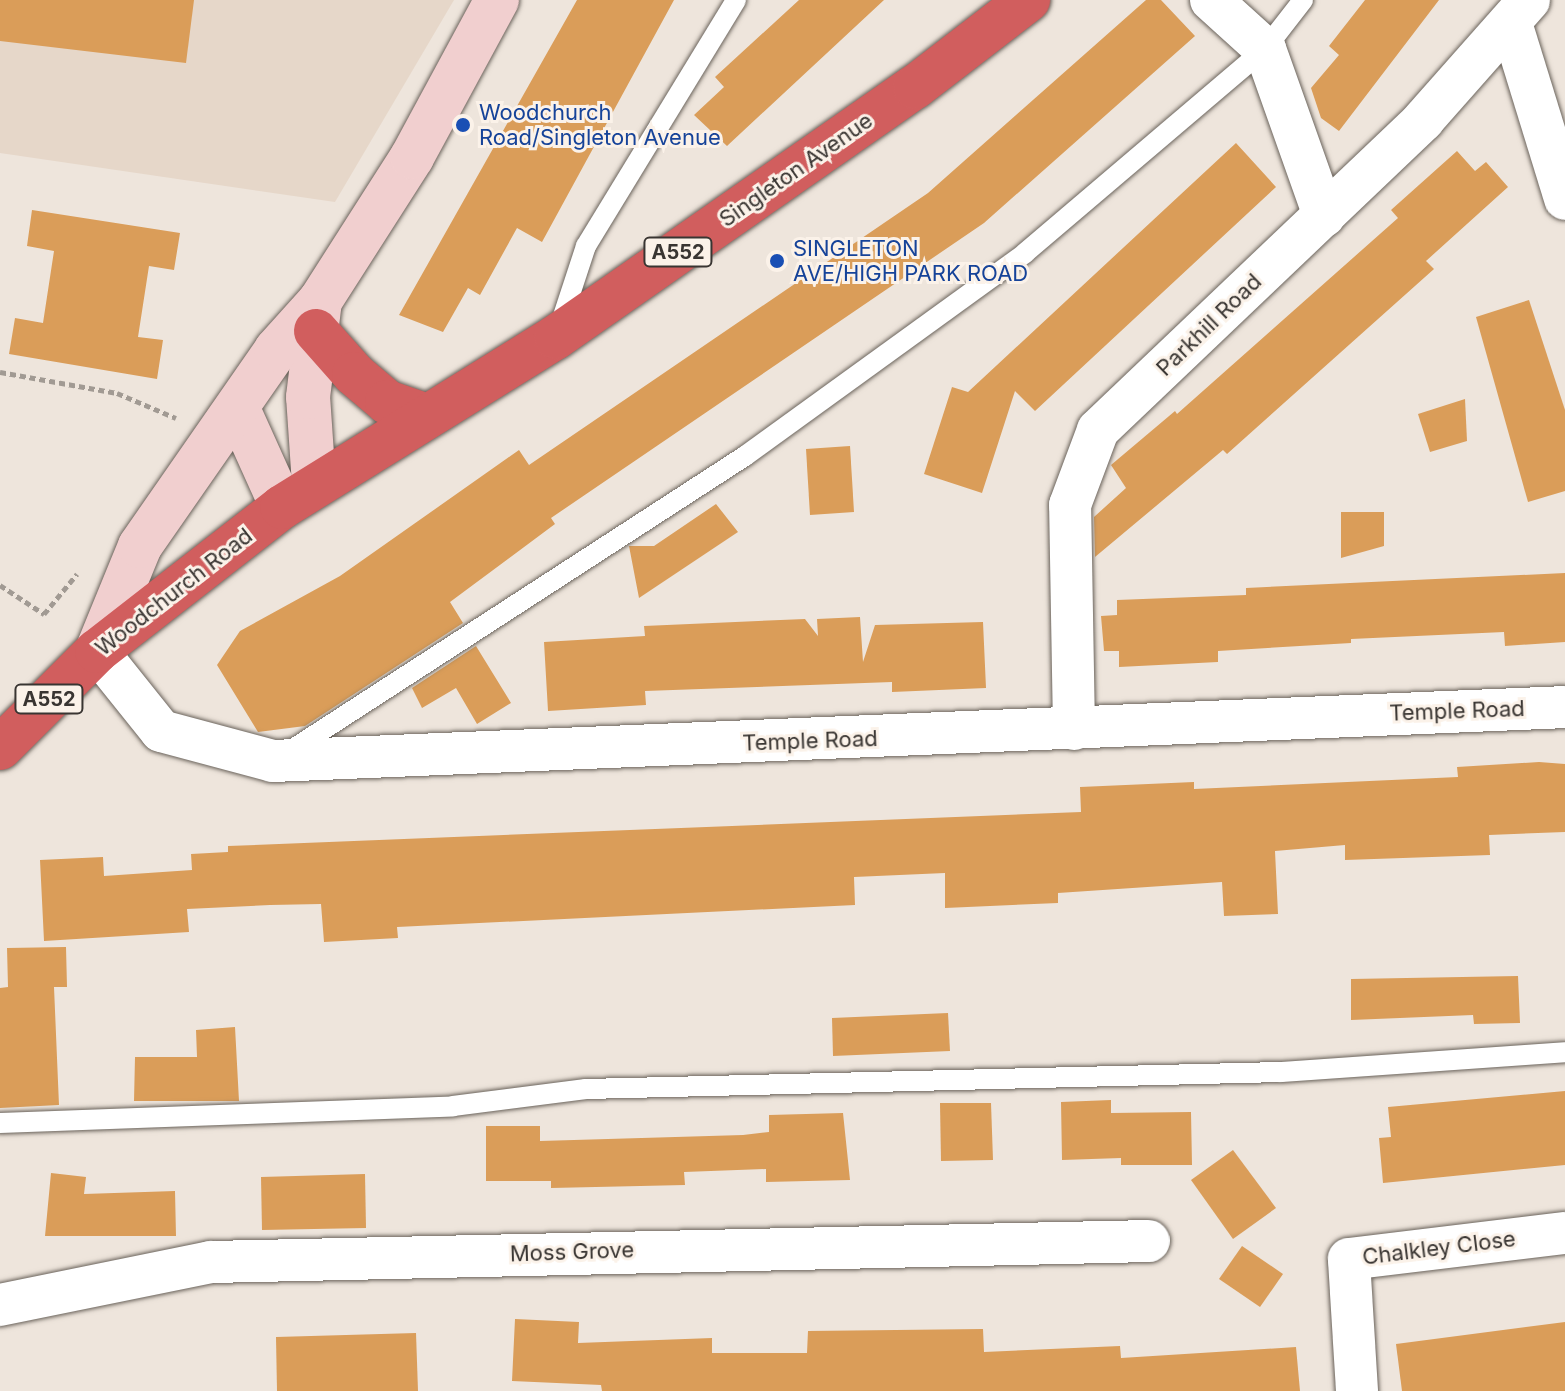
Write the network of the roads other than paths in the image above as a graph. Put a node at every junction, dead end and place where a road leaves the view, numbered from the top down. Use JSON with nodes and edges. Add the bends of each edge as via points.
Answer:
{"nodes":[{"id":1,"x":497,"y":0,"type":"edge"},
{"id":2,"x":736,"y":0,"type":"edge"},
{"id":3,"x":1028,"y":0,"type":"edge"},
{"id":4,"x":1211,"y":0,"type":"edge"},
{"id":5,"x":1303,"y":0,"type":"edge"},
{"id":6,"x":1520,"y":12,"type":"edge"},
{"id":7,"x":1265,"y":49,"type":"junction"},
{"id":8,"x":1565,"y":199,"type":"edge"},
{"id":9,"x":1324,"y":216,"type":"junction"},
{"id":10,"x":318,"y":316,"type":"junction"},
{"id":11,"x":556,"y":337,"type":"junction"},
{"id":12,"x":238,"y":409,"type":"junction"},
{"id":13,"x":427,"y":416,"type":"junction"},
{"id":14,"x":298,"y":496,"type":"junction"},
{"id":15,"x":97,"y":651,"type":"junction"},
{"id":16,"x":1565,"y":707,"type":"edge"},
{"id":17,"x":1074,"y":729,"type":"junction"},
{"id":18,"x":0,"y":748,"type":"edge"},
{"id":19,"x":273,"y":761,"type":"junction"},
{"id":20,"x":1565,"y":1052,"type":"edge"},
{"id":21,"x":0,"y":1123,"type":"edge"},
{"id":22,"x":1565,"y":1233,"type":"edge"},
{"id":23,"x":1149,"y":1241,"type":"dead end"},
{"id":24,"x":0,"y":1305,"type":"edge"},
{"id":25,"x":1357,"y":1391,"type":"edge"}],
"edges":[{"from":1,"to":10,"type":"street"},
{"from":2,"to":11,"type":"lane","via":[[586,246]]},
{"from":3,"to":11,"type":"highway","name":"Singleton Avenue","number":"A552","via":[[915,87]]},
{"from":4,"to":7,"type":"street"},
{"from":5,"to":7,"type":"lane"},
{"from":6,"to":8,"type":"street"},
{"from":6,"to":9,"type":"street","name":"Parkhill Road","via":[[1423,120]]},
{"from":7,"to":9,"type":"street"},
{"from":7,"to":19,"type":"lane","via":[[1025,253],[745,456]]},
{"from":9,"to":17,"type":"street","name":"Parkhill Road","via":[[1098,430],[1070,505]]},
{"from":10,"to":12,"type":"street","via":[[276,350]]},
{"from":10,"to":13,"type":"highway","via":[[354,374],[387,402]]},
{"from":10,"to":14,"type":"street"},
{"from":11,"to":13,"type":"highway","name":"Singleton Avenue","number":"A552"},
{"from":12,"to":14,"type":"street"},
{"from":12,"to":15,"type":"street","via":[[140,546]]},
{"from":13,"to":14,"type":"highway","name":"Singleton Avenue","number":"A552"},
{"from":14,"to":15,"type":"highway","name":"Woodchurch Road","number":"A552"},
{"from":15,"to":18,"type":"highway","name":"Woodchurch Road","number":"A552"},
{"from":15,"to":19,"type":"street","name":"Temple Road","via":[[161,731]]},
{"from":16,"to":17,"type":"street","name":"Temple Road"},
{"from":17,"to":19,"type":"street","name":"Temple Road"},
{"from":20,"to":21,"type":"lane","via":[[1281,1072],[586,1089],[453,1106]]},
{"from":22,"to":25,"type":"street","name":"Chalkley Close","via":[[1349,1259]]},
{"from":23,"to":24,"type":"street","name":"Moss Grove","via":[[211,1262]]}]}
